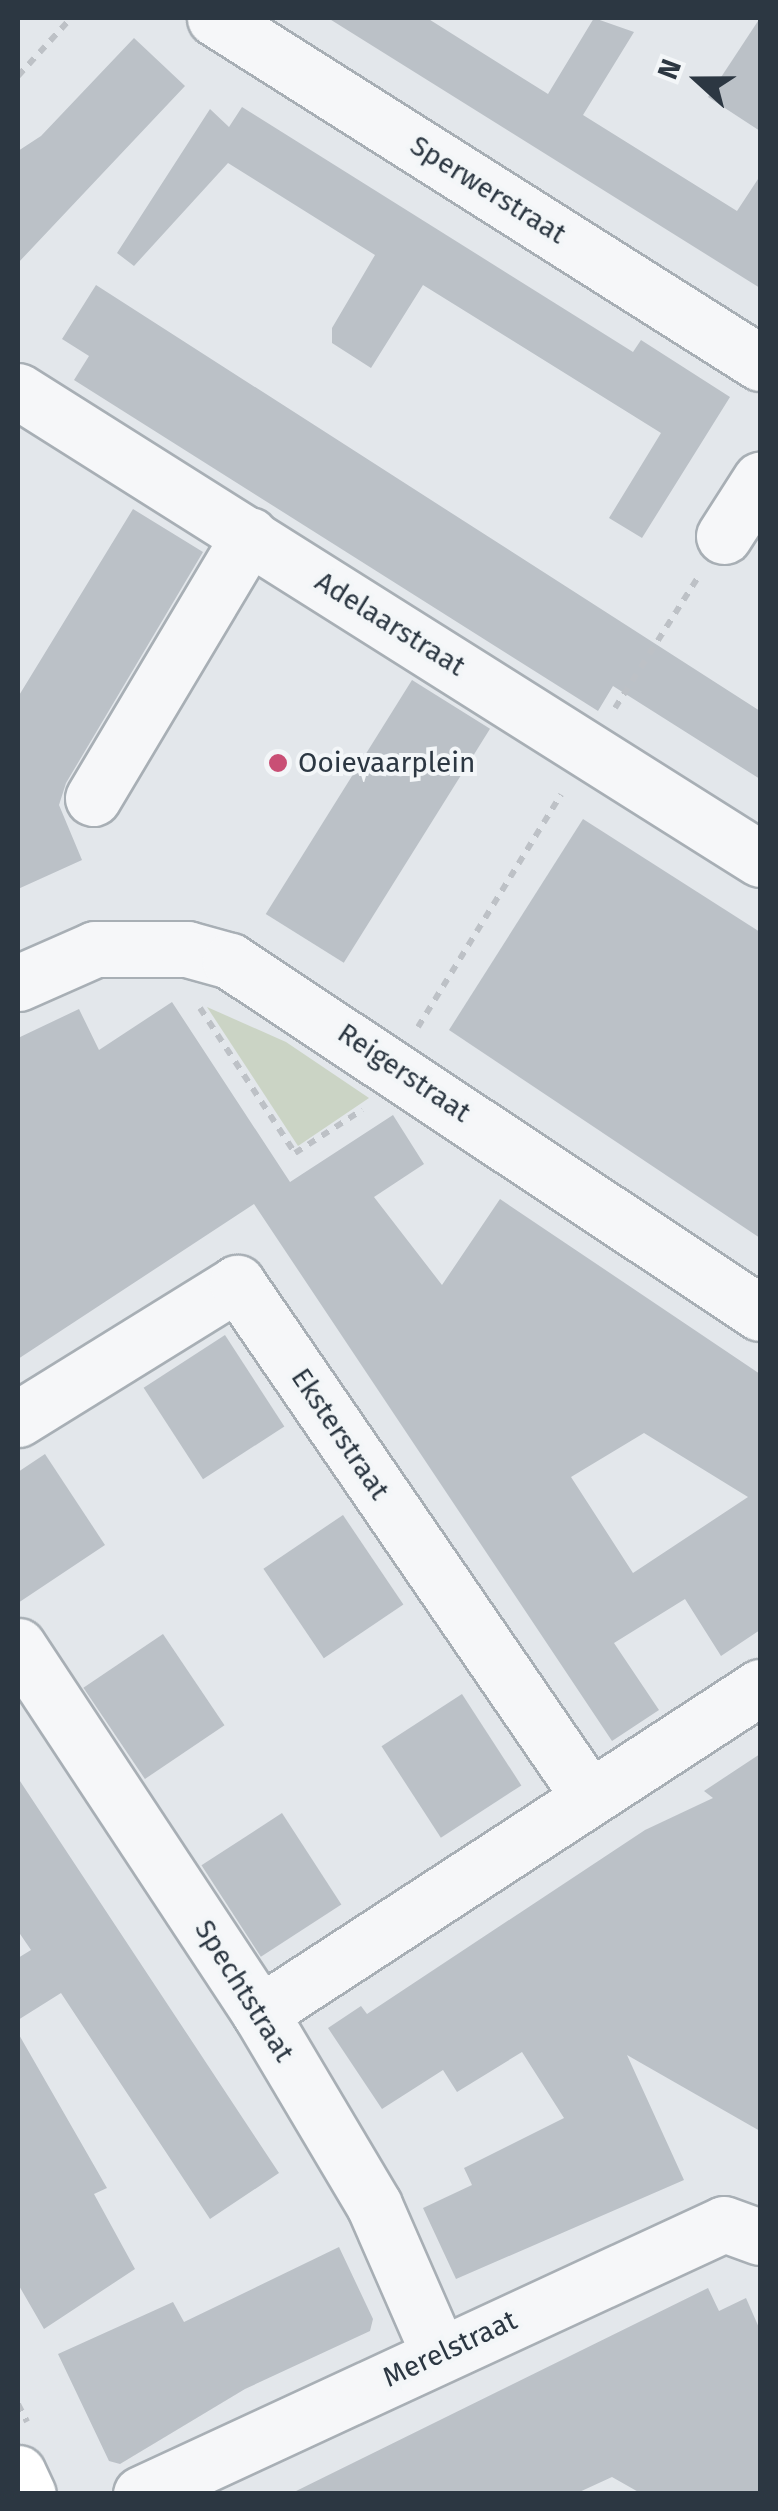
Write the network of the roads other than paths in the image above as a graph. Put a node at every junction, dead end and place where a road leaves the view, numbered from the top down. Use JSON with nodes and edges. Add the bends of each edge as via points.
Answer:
{"nodes":[{"id":1,"x":216,"y":18,"type":"edge"},
{"id":2,"x":760,"y":363,"type":"edge"},
{"id":3,"x":18,"y":392,"type":"edge"},
{"id":4,"x":760,"y":480,"type":"edge"},
{"id":5,"x":250,"y":535,"type":"junction"},
{"id":6,"x":724,"y":536,"type":"road end"},
{"id":7,"x":93,"y":798,"type":"dead end"},
{"id":8,"x":760,"y":859,"type":"edge"},
{"id":9,"x":18,"y":983,"type":"edge"},
{"id":10,"x":760,"y":1313,"type":"edge"},
{"id":11,"x":18,"y":1419,"type":"edge"},
{"id":12,"x":18,"y":1646,"type":"edge"},
{"id":13,"x":760,"y":1687,"type":"edge"},
{"id":14,"x":590,"y":1798,"type":"junction"},
{"id":15,"x":260,"y":2012,"type":"junction"},
{"id":16,"x":760,"y":2237,"type":"edge"},
{"id":17,"x":438,"y":2354,"type":"junction"},
{"id":18,"x":18,"y":2473,"type":"edge"},
{"id":19,"x":28,"y":2494,"type":"edge"},
{"id":20,"x":142,"y":2494,"type":"edge"}],
"edges":[{"from":1,"to":2,"type":"street","name":"Sperwerstraat"},
{"from":3,"to":5,"type":"street","name":"Adelaarstraat"},
{"from":4,"to":6,"type":"street"},
{"from":5,"to":7,"type":"street"},
{"from":5,"to":8,"type":"street","name":"Adelaarstraat"},
{"from":9,"to":10,"type":"street","name":"Reigerstraat","via":[[95,949],[187,949],[230,961]]},
{"from":11,"to":14,"type":"street","name":"Eksterstraat","via":[[237,1282]]},
{"from":12,"to":15,"type":"street","name":"Spechtstraat"},
{"from":13,"to":14,"type":"street"},
{"from":14,"to":15,"type":"street"},
{"from":15,"to":17,"type":"street","name":"Spechtstraat","via":[[374,2205]]},
{"from":16,"to":17,"type":"street","name":"Merelstraat","via":[[724,2224]]},
{"from":17,"to":20,"type":"street","name":"Merelstraat"},
{"from":18,"to":19,"type":"main road"}]}
